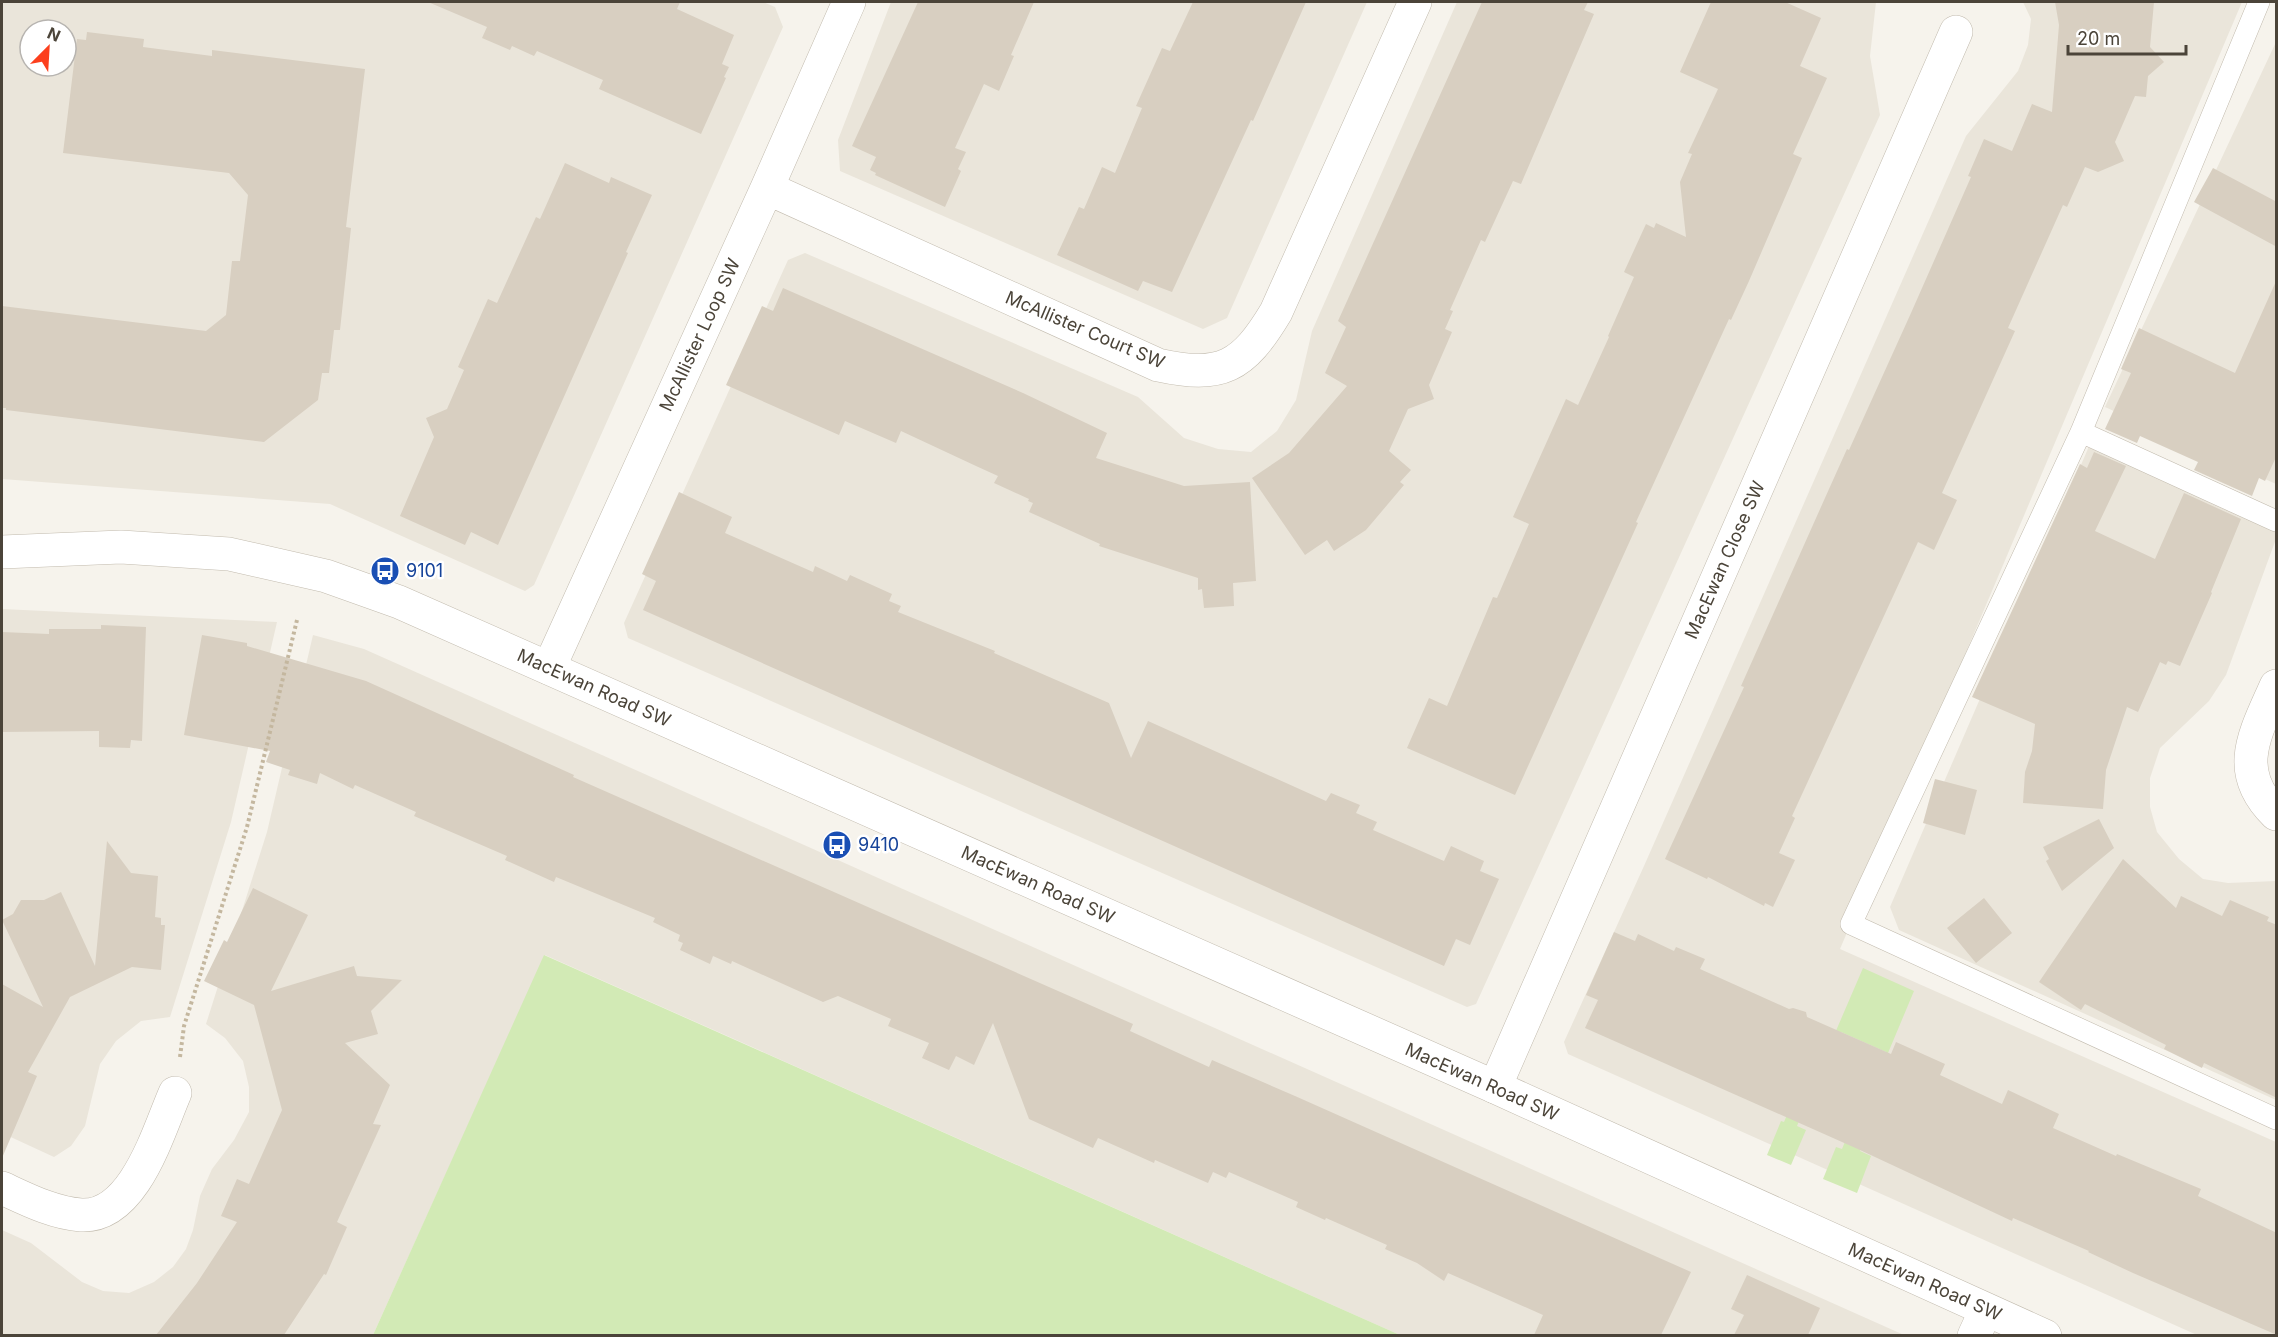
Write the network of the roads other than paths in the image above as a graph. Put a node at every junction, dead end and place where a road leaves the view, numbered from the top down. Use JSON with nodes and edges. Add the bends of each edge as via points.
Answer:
{"nodes":[{"id":1,"x":849,"y":2,"type":"edge"},
{"id":2,"x":1414,"y":2,"type":"edge"},
{"id":3,"x":2259,"y":2,"type":"edge"},
{"id":4,"x":1956,"y":32,"type":"dead end"},
{"id":5,"x":767,"y":188,"type":"junction"},
{"id":6,"x":2082,"y":432,"type":"junction"},
{"id":7,"x":2277,"y":521,"type":"edge"},
{"id":8,"x":2,"y":552,"type":"edge"},
{"id":9,"x":549,"y":668,"type":"junction"},
{"id":10,"x":2277,"y":686,"type":"edge"},
{"id":11,"x":2277,"y":814,"type":"edge"},
{"id":12,"x":1495,"y":1087,"type":"junction"},
{"id":13,"x":175,"y":1093,"type":"road end"},
{"id":14,"x":2277,"y":1119,"type":"edge"},
{"id":15,"x":2,"y":1188,"type":"edge"},
{"id":16,"x":1980,"y":1323,"type":"edge"},
{"id":17,"x":2045,"y":1335,"type":"edge"}],
"edges":[{"from":1,"to":5,"type":"street","name":"McAllister Loop SW"},
{"from":2,"to":5,"type":"street","name":"McAllister Court SW","via":[[1276,312],[1249,350],[1223,367],[1185,371],[1158,365]]},
{"from":3,"to":6,"type":"lane"},
{"from":4,"to":12,"type":"street","name":"MacEwan Close SW"},
{"from":5,"to":9,"type":"street","name":"McAllister Loop SW"},
{"from":6,"to":7,"type":"lane"},
{"from":6,"to":14,"type":"lane","via":[[1851,924]]},
{"from":8,"to":9,"type":"street","name":"MacEwan Road SW","via":[[168,549],[229,554],[283,565],[399,602]]},
{"from":9,"to":12,"type":"street","name":"MacEwan Road SW"},
{"from":10,"to":11,"type":"street","via":[[2257,728],[2250,765],[2254,786]]},
{"from":12,"to":16,"type":"street","name":"MacEwan Road SW"},
{"from":13,"to":15,"type":"street","via":[[139,1174],[128,1191],[100,1211],[82,1215],[63,1212]]},
{"from":16,"to":17,"type":"street","name":"MacEwan Road SW"}]}
